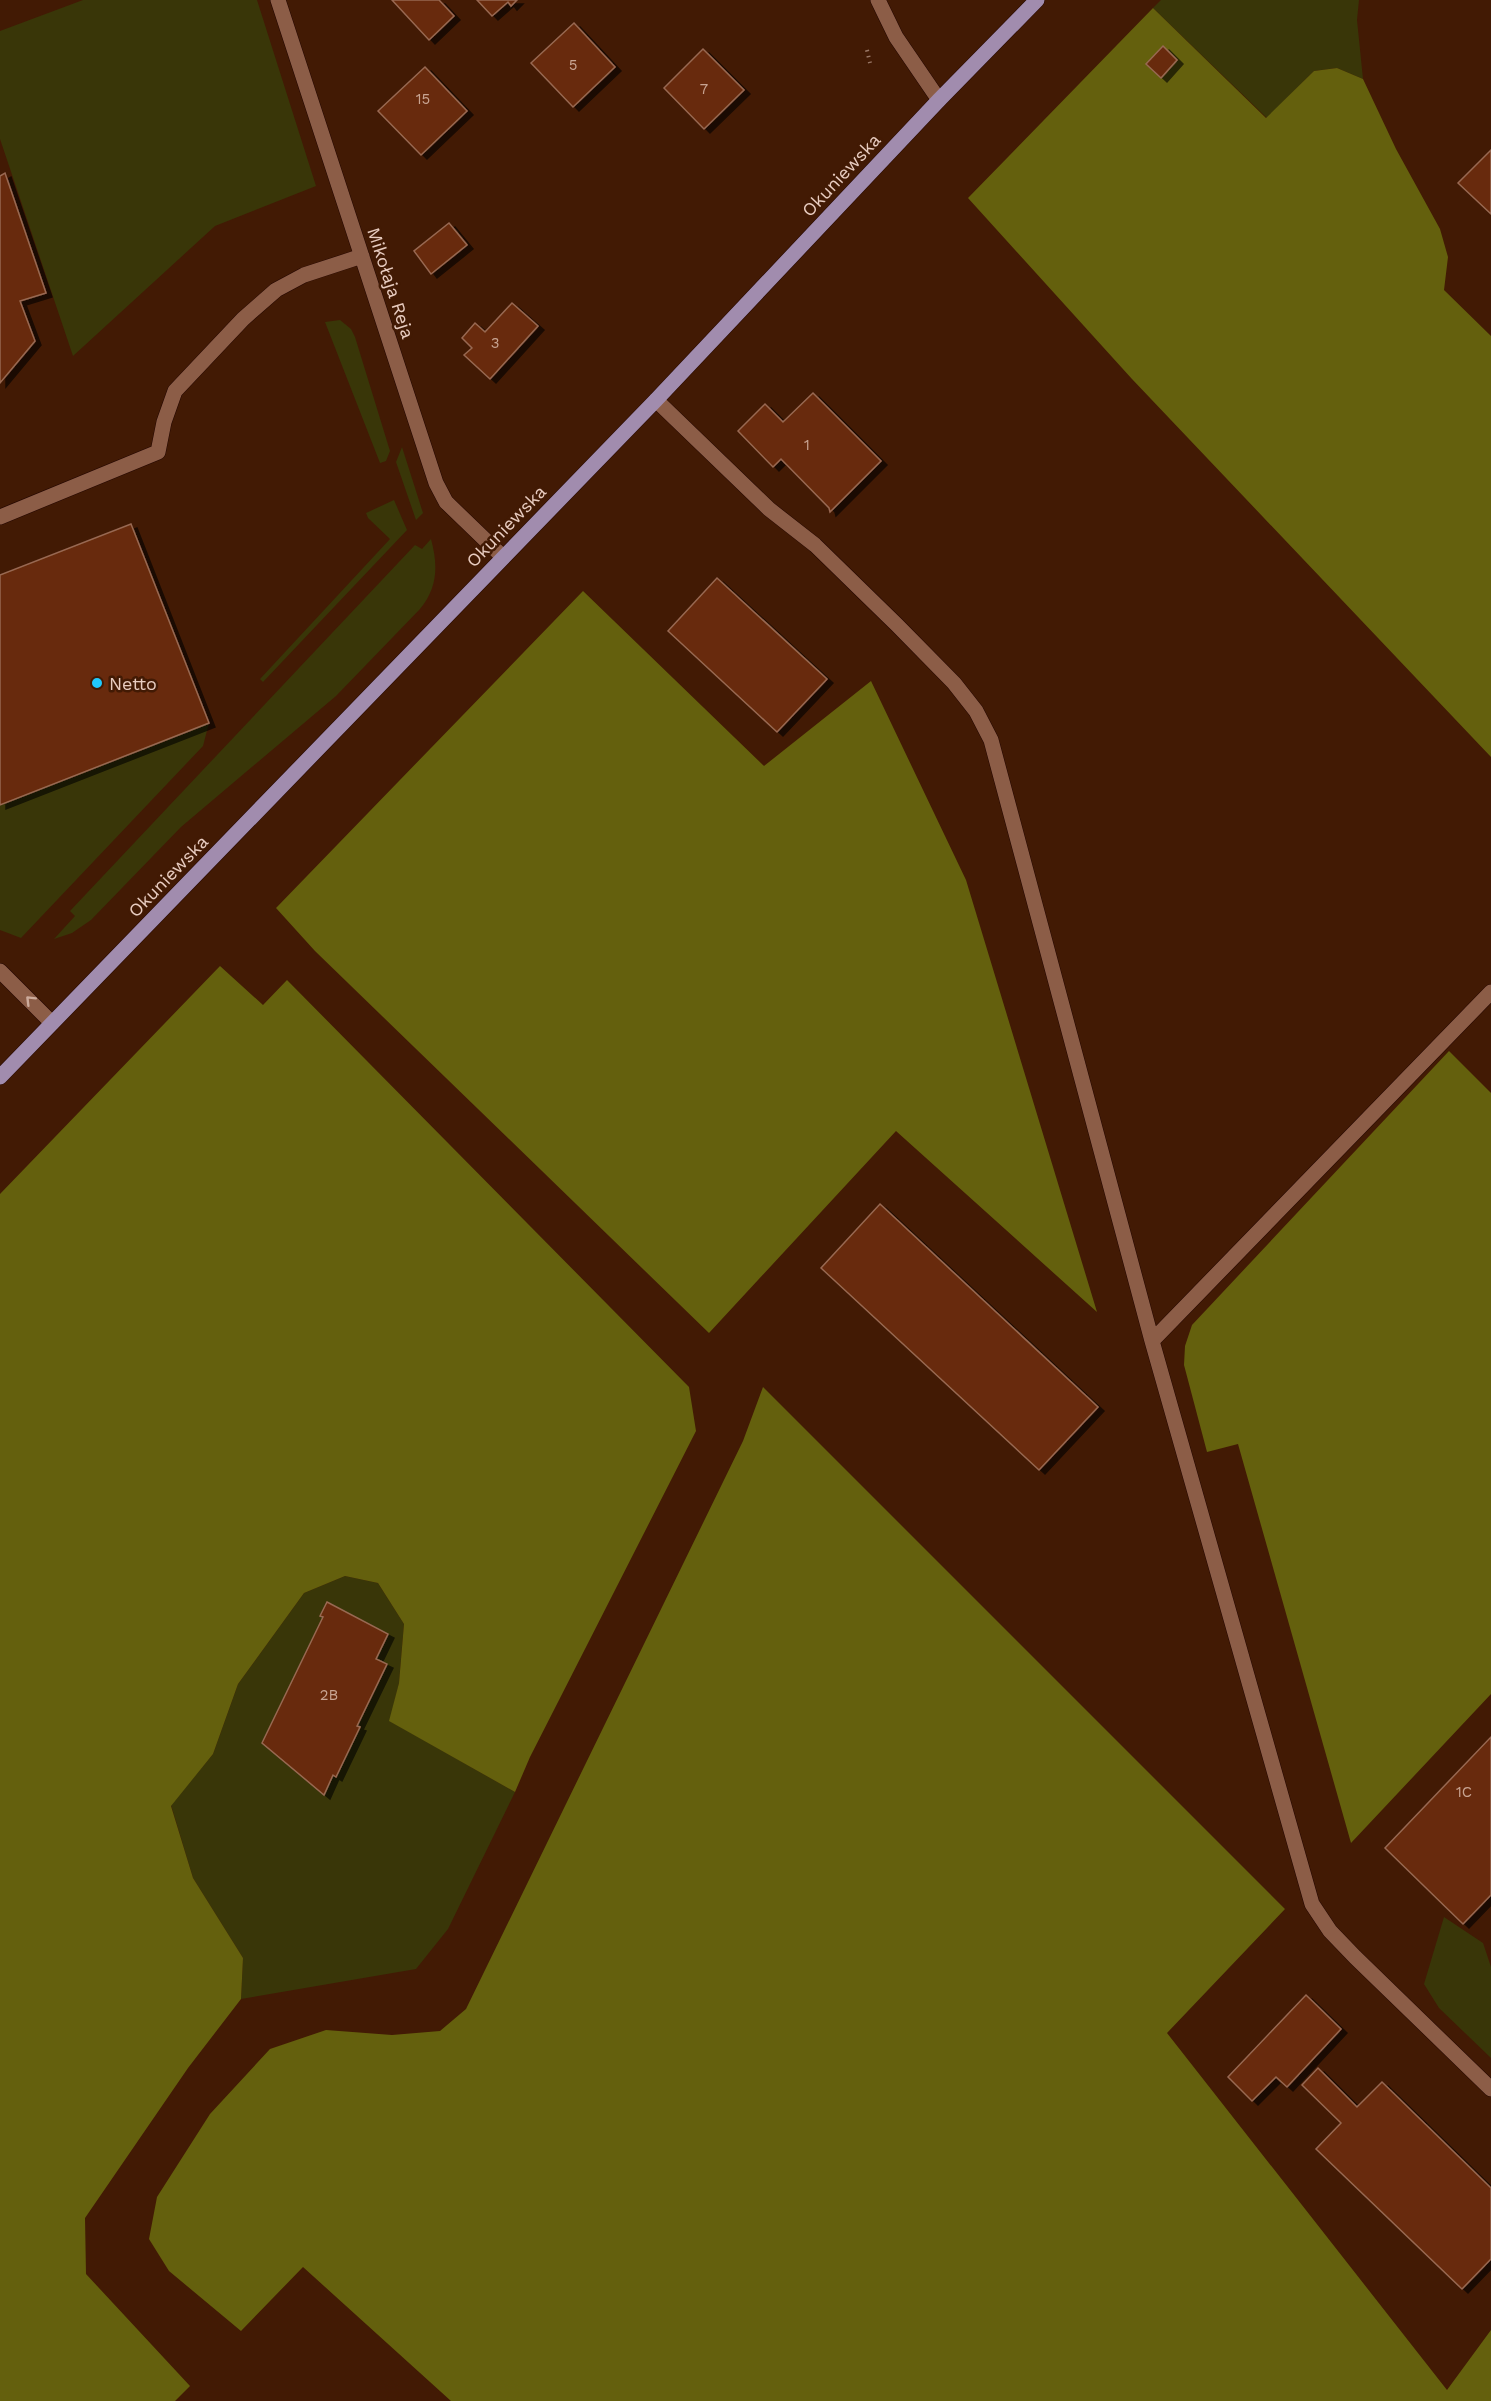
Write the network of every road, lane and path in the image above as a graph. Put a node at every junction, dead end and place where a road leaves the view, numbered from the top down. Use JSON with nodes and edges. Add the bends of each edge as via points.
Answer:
{"nodes":[{"id":1,"x":278,"y":0,"type":"edge"},
{"id":2,"x":878,"y":0,"type":"edge"},
{"id":3,"x":1037,"y":0,"type":"edge"},
{"id":4,"x":939,"y":100,"type":"junction"},
{"id":5,"x":362,"y":256,"type":"junction"},
{"id":6,"x":656,"y":400,"type":"junction"},
{"id":7,"x":0,"y":517,"type":"edge"},
{"id":8,"x":503,"y":557,"type":"junction"},
{"id":9,"x":2,"y":978,"type":"edge"},
{"id":10,"x":1491,"y":992,"type":"edge"},
{"id":11,"x":52,"y":1023,"type":"junction"},
{"id":12,"x":0,"y":1077,"type":"edge"},
{"id":13,"x":1152,"y":1341,"type":"junction"},
{"id":14,"x":1491,"y":2089,"type":"edge"}],
"edges":[{"from":1,"to":5,"type":"street","name":"Mikołaja Reja"},
{"from":2,"to":4,"type":"street","via":[[896,37]]},
{"from":3,"to":4,"type":"main road","name":"Okuniewska"},
{"from":4,"to":6,"type":"main road","name":"Okuniewska"},
{"from":5,"to":7,"type":"street","via":[[304,275],[276,290],[243,319],[176,392],[158,452]]},
{"from":5,"to":8,"type":"street","name":"Mikołaja Reja","via":[[436,483],[446,502]]},
{"from":6,"to":8,"type":"main road","name":"Okuniewska"},
{"from":6,"to":13,"type":"street","via":[[769,509],[815,545],[954,683],[976,711],[991,740],[1004,783]]},
{"from":8,"to":11,"type":"main road","name":"Okuniewska"},
{"from":11,"to":9,"type":"street","one_way":true},
{"from":10,"to":13,"type":"street"},
{"from":11,"to":12,"type":"main road","name":"Okuniewska"},
{"from":13,"to":14,"type":"street","via":[[1312,1904],[1355,1958]]}]}
